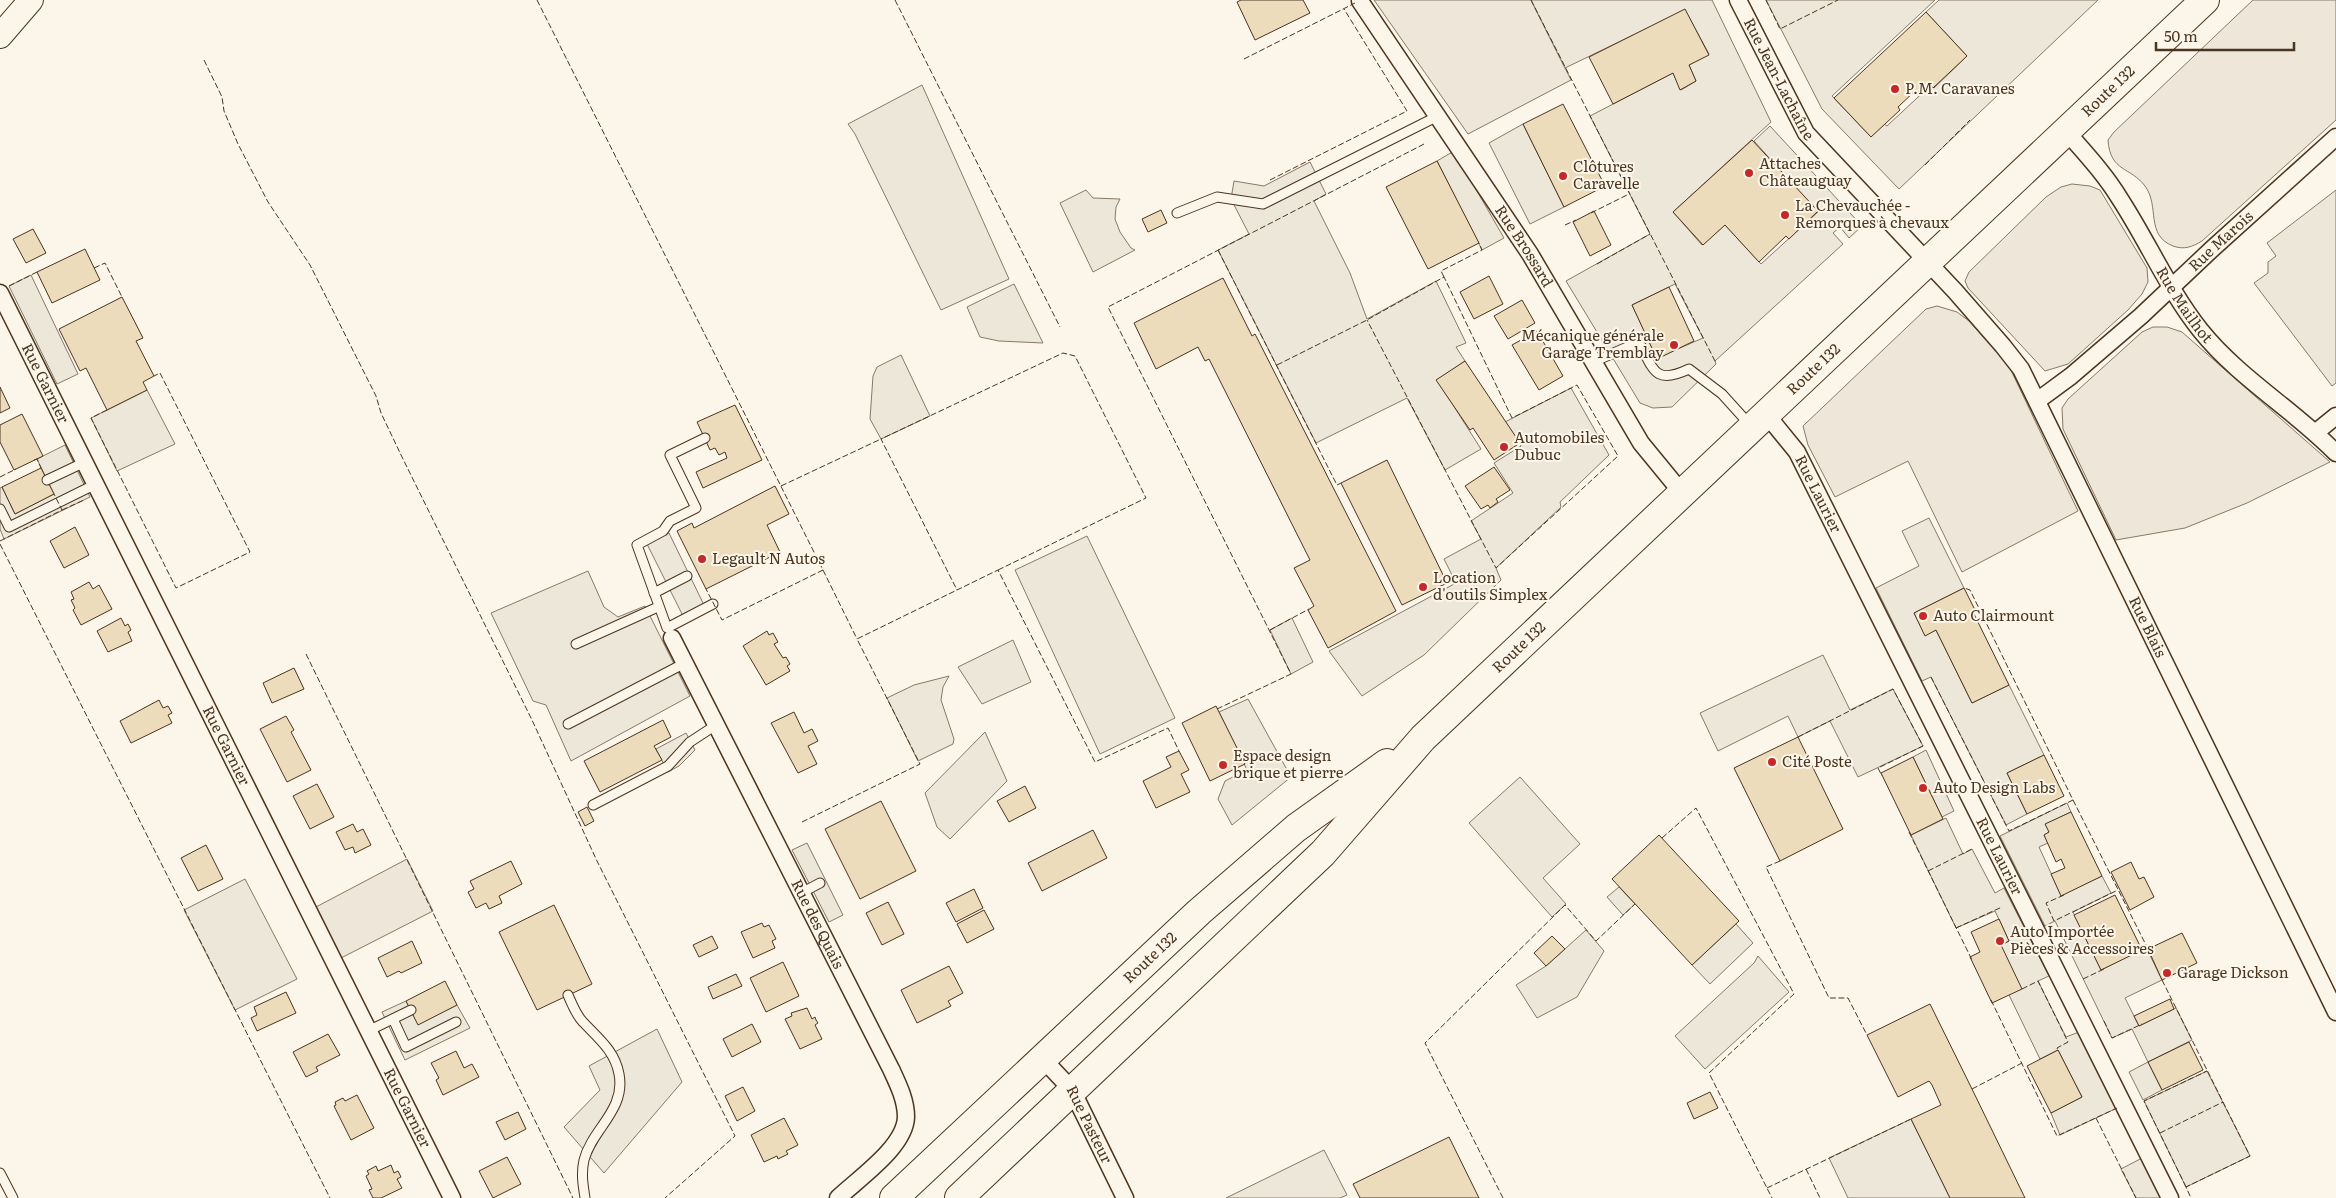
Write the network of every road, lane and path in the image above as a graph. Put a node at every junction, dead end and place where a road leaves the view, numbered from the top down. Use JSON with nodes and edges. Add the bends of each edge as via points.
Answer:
{"nodes":[{"id":1,"x":31,"y":0,"type":"edge"},
{"id":2,"x":1738,"y":0,"type":"edge"},
{"id":3,"x":2205,"y":0,"type":"edge"},
{"id":4,"x":1360,"y":1,"type":"dead end"},
{"id":5,"x":0,"y":36,"type":"edge"},
{"id":6,"x":1438,"y":116,"type":"junction"},
{"id":7,"x":2066,"y":131,"type":"junction"},
{"id":8,"x":2336,"y":137,"type":"edge"},
{"id":9,"x":1177,"y":213,"type":"dead end"},
{"id":10,"x":1928,"y":262,"type":"junction"},
{"id":11,"x":2172,"y":286,"type":"junction"},
{"id":12,"x":0,"y":293,"type":"edge"},
{"id":13,"x":1593,"y":362,"type":"junction"},
{"id":14,"x":2037,"y":401,"type":"junction"},
{"id":15,"x":2336,"y":416,"type":"edge"},
{"id":16,"x":1759,"y":420,"type":"junction"},
{"id":17,"x":2315,"y":432,"type":"junction"},
{"id":18,"x":705,"y":438,"type":"dead end"},
{"id":19,"x":2336,"y":453,"type":"edge"},
{"id":20,"x":85,"y":462,"type":"junction"},
{"id":21,"x":48,"y":480,"type":"dead end"},
{"id":22,"x":96,"y":484,"type":"junction"},
{"id":23,"x":1682,"y":493,"type":"junction"},
{"id":24,"x":0,"y":508,"type":"edge"},
{"id":25,"x":686,"y":576,"type":"dead end"},
{"id":26,"x":654,"y":593,"type":"junction"},
{"id":27,"x":713,"y":604,"type":"dead end"},
{"id":28,"x":658,"y":607,"type":"junction"},
{"id":29,"x":672,"y":638,"type":"dead end"},
{"id":30,"x":576,"y":644,"type":"dead end"},
{"id":31,"x":685,"y":663,"type":"junction"},
{"id":32,"x":568,"y":724,"type":"dead end"},
{"id":33,"x":716,"y":725,"type":"junction"},
{"id":34,"x":1423,"y":738,"type":"junction"},
{"id":35,"x":593,"y":805,"type":"dead end"},
{"id":36,"x":1243,"y":874,"type":"junction"},
{"id":37,"x":820,"y":883,"type":"dead end"},
{"id":38,"x":801,"y":892,"type":"junction"},
{"id":39,"x":1270,"y":903,"type":"junction"},
{"id":40,"x":568,"y":995,"type":"dead end"},
{"id":41,"x":411,"y":1010,"type":"dead end"},
{"id":42,"x":2336,"y":1012,"type":"edge"},
{"id":43,"x":393,"y":1019,"type":"junction"},
{"id":44,"x":456,"y":1022,"type":"dead end"},
{"id":45,"x":368,"y":1031,"type":"junction"},
{"id":46,"x":1043,"y":1059,"type":"junction"},
{"id":47,"x":1072,"y":1090,"type":"junction"},
{"id":48,"x":0,"y":1173,"type":"edge"},
{"id":49,"x":13,"y":1198,"type":"edge"},
{"id":50,"x":452,"y":1198,"type":"edge"},
{"id":51,"x":585,"y":1198,"type":"edge"},
{"id":52,"x":838,"y":1198,"type":"edge"},
{"id":53,"x":894,"y":1198,"type":"edge"},
{"id":54,"x":959,"y":1198,"type":"edge"},
{"id":55,"x":1125,"y":1198,"type":"edge"},
{"id":56,"x":2170,"y":1198,"type":"edge"}],
"edges":[{"from":1,"to":5,"type":"street"},
{"from":2,"to":10,"type":"street","name":"Rue Jean-Lachaîne","via":[[1806,133]]},
{"from":3,"to":7,"type":"highway","name":"Route 132"},
{"from":4,"to":6,"type":"street","name":"Rue Brossard"},
{"from":6,"to":9,"type":"lane","via":[[1263,204],[1217,197]]},
{"from":6,"to":13,"type":"street","name":"Rue Brossard","via":[[1530,254]]},
{"from":7,"to":10,"type":"highway","name":"Route 132"},
{"from":7,"to":11,"type":"street","name":"Rue Mailhot","via":[[2121,199]]},
{"from":8,"to":11,"type":"street","name":"Rue Marois"},
{"from":10,"to":14,"type":"street","name":"Rue Blais","via":[[2008,352]]},
{"from":10,"to":16,"type":"highway","name":"Route 132"},
{"from":11,"to":14,"type":"street","name":"Rue Marois","via":[[2071,376]]},
{"from":11,"to":17,"type":"street","name":"Rue Mailhot","via":[[2191,318],[2220,350]]},
{"from":12,"to":20,"type":"street","name":"Rue Garnier"},
{"from":13,"to":16,"type":"lane","via":[[1639,342],[1653,369],[1662,376],[1670,378],[1690,369]]},
{"from":13,"to":23,"type":"street","name":"Rue Brossard","via":[[1641,443]]},
{"from":14,"to":42,"type":"street","name":"Rue Blais"},
{"from":15,"to":17,"type":"street"},
{"from":16,"to":23,"type":"highway","name":"Route 132"},
{"from":16,"to":56,"type":"street","name":"Rue Laurier","via":[[1797,452]]},
{"from":17,"to":19,"type":"street","name":"Rue Mailhot"},
{"from":18,"to":26,"type":"lane","via":[[670,455],[696,508],[670,521],[663,531],[637,545]]},
{"from":20,"to":21,"type":"lane"},
{"from":20,"to":22,"type":"street","name":"Rue Garnier"},
{"from":22,"to":24,"type":"lane","via":[[9,527]]},
{"from":22,"to":45,"type":"street","name":"Rue Garnier"},
{"from":23,"to":34,"type":"highway","name":"Route 132"},
{"from":25,"to":26,"type":"lane"},
{"from":26,"to":28,"type":"lane"},
{"from":27,"to":28,"type":"lane","via":[[667,628]]},
{"from":28,"to":30,"type":"lane"},
{"from":29,"to":31,"type":"street","name":"Rue des Quais"},
{"from":31,"to":32,"type":"lane"},
{"from":31,"to":33,"type":"street","name":"Rue des Quais"},
{"from":33,"to":35,"type":"lane","via":[[690,742],[668,766]]},
{"from":33,"to":38,"type":"street","name":"Rue des Quais"},
{"from":34,"to":36,"type":"highway","name":"Route 132","via":[[1306,821]]},
{"from":34,"to":39,"type":"highway","name":"Route 132","via":[[1323,853]]},
{"from":36,"to":39,"type":"highway"},
{"from":36,"to":46,"type":"highway","name":"Route 132"},
{"from":37,"to":38,"type":"lane"},
{"from":38,"to":52,"type":"street","name":"Rue des Quais","via":[[891,1069],[905,1104],[906,1119],[900,1139]]},
{"from":39,"to":47,"type":"highway","name":"Route 132"},
{"from":40,"to":51,"type":"lane","via":[[582,1020],[612,1053],[619,1074],[620,1092],[616,1106],[584,1158],[581,1177]]},
{"from":41,"to":43,"type":"lane"},
{"from":43,"to":44,"type":"lane","via":[[406,1047]]},
{"from":43,"to":45,"type":"lane"},
{"from":45,"to":50,"type":"street","name":"Rue Garnier"},
{"from":46,"to":47,"type":"street","name":"Rue Pasteur"},
{"from":46,"to":53,"type":"highway","name":"Route 132"},
{"from":47,"to":54,"type":"highway","name":"Route 132"},
{"from":47,"to":55,"type":"street","name":"Rue Pasteur"},
{"from":48,"to":49,"type":"lane"}]}
